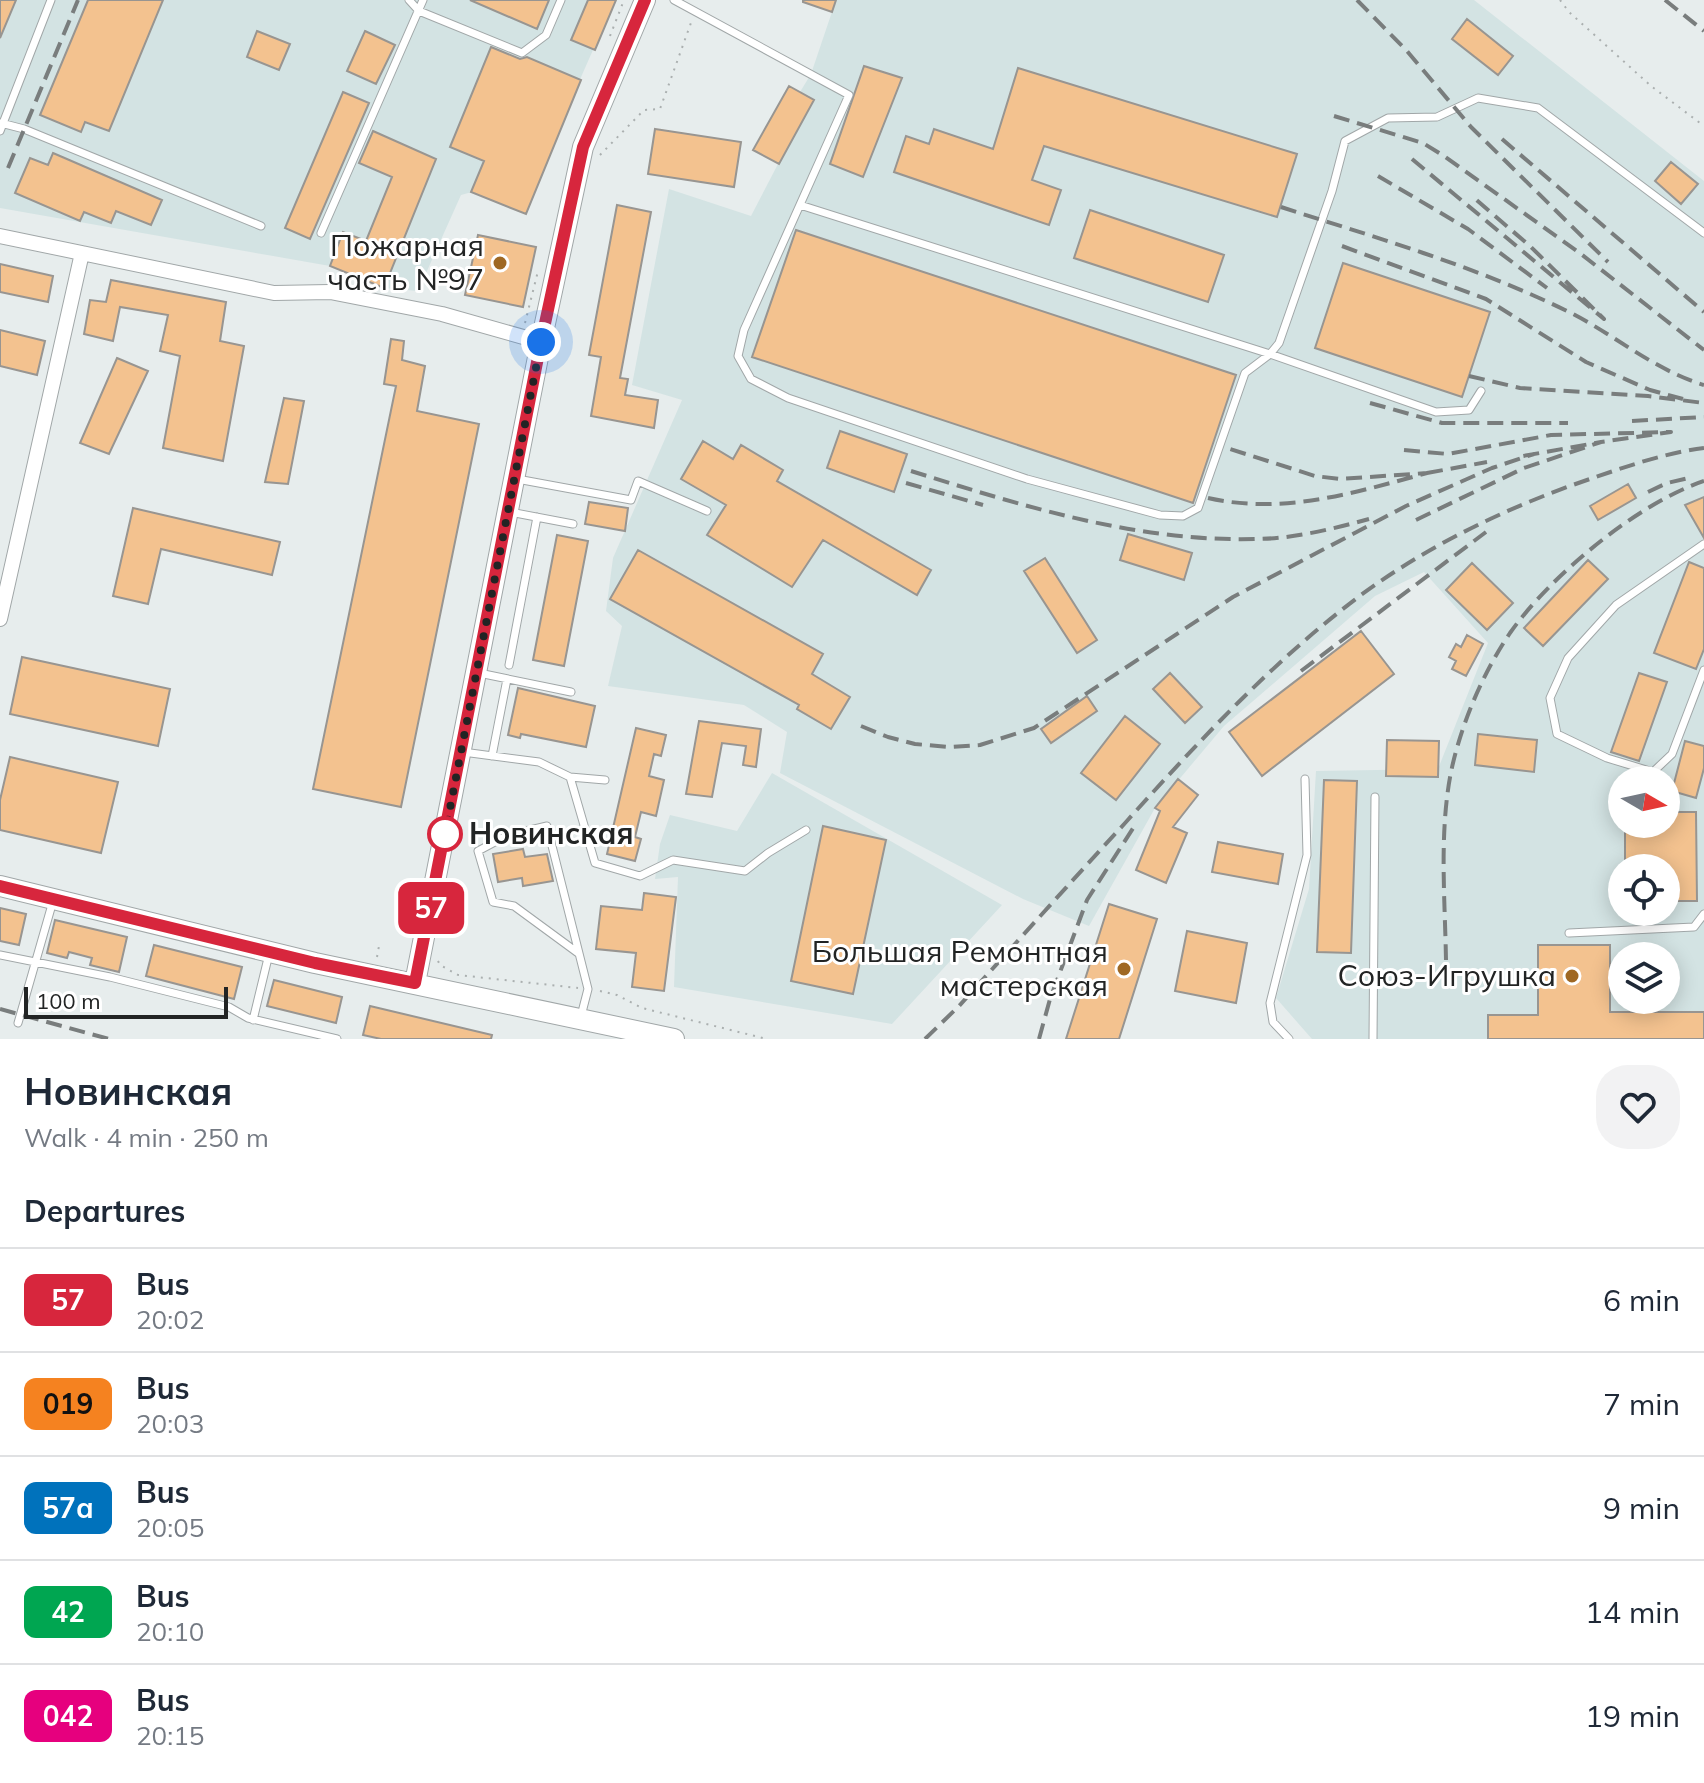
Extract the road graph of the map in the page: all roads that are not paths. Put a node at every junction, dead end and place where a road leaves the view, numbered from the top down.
1 (51, 0) edge
2 (409, 0) edge
3 (423, 0) edge
4 (561, 0) edge
5 (645, 0) edge
6 (674, 0) edge
7 (419, 11) junction
8 (1, 127) edge
9 (800, 205) junction
10 (261, 226) dead end
11 (321, 233) dead end
12 (1704, 233) edge
13 (0, 236) edge
14 (82, 253) junction
15 (541, 342) junction
16 (1270, 354) junction
17 (1481, 391) dead end
18 (514, 479) junction
19 (508, 511) junction
20 (707, 511) dead end
21 (537, 517) junction
22 (573, 524) dead end
23 (1704, 544) edge
24 (0, 619) edge
25 (509, 665) dead end
26 (1704, 670) edge
27 (477, 673) junction
28 (507, 679) junction
29 (571, 692) dead end
30 (461, 752) junction
31 (492, 756) junction
32 (570, 777) junction
33 (1305, 779) dead end
34 (605, 780) dead end
35 (1375, 797) dead end
36 (806, 830) dead end
37 (0, 886) edge
38 (53, 899) junction
39 (1704, 914) edge
40 (1569, 933) dead end
41 (270, 952) junction
42 (578, 953) junction
43 (0, 955) edge
44 (37, 963) junction
45 (415, 983) junction
46 (580, 1018) junction
47 (253, 1020) junction
48 (15, 1032) dead end
49 (337, 1039) edge
50 (674, 1039) edge
51 (1289, 1039) edge
52 (1373, 1039) edge

1 - 8 lane
2 - 7 lane
3 - 7 lane
4 - 7 lane
5 - 15 main road
6 - 9 lane
7 - 11 lane
8 - 10 lane
9 - 16 lane
9 - 16 lane
12 - 16 lane
13 - 14 street
14 - 15 street
14 - 24 street
15 - 18 main road
16 - 17 lane
18 - 19 main road
18 - 20 lane
19 - 21 lane
19 - 27 main road
21 - 22 lane
21 - 25 lane
23 - 26 lane
27 - 28 lane
27 - 30 main road
28 - 29 lane
28 - 31 lane
30 - 31 lane
30 - 45 main road
31 - 32 lane
32 - 34 lane
32 - 36 lane
33 - 51 lane
35 - 52 lane
37 - 38 main road
38 - 41 main road
38 - 44 lane
39 - 40 lane
41 - 45 main road
41 - 47 lane
42 - 42 lane
42 - 46 lane
43 - 44 lane
44 - 47 lane
44 - 48 lane
45 - 46 main road
46 - 50 main road
47 - 49 lane

